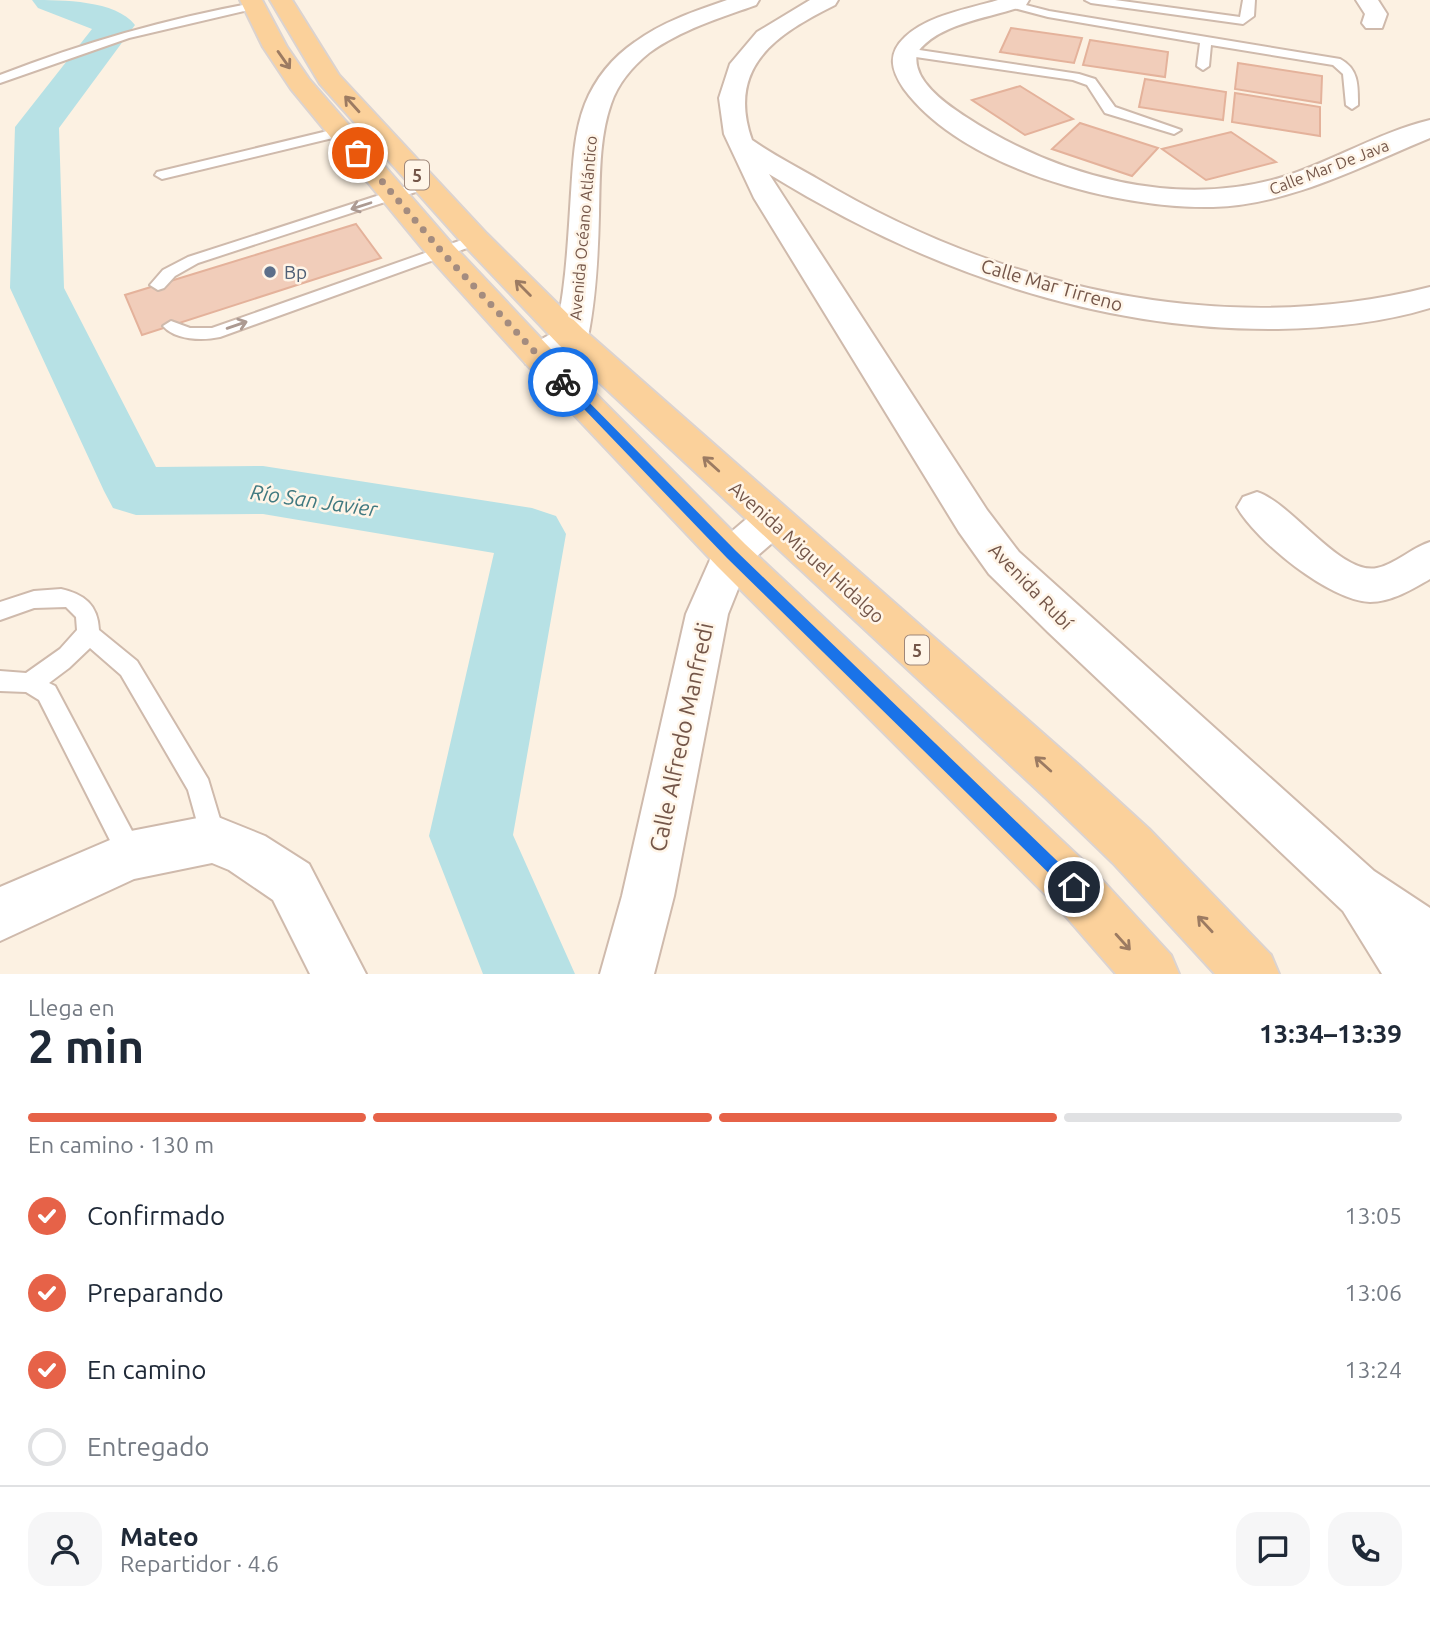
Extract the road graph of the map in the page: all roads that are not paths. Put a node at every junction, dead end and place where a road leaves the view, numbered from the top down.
1 (281, 0) edge
2 (748, 0) edge
3 (827, 0) edge
4 (1091, 0) edge
5 (1249, 0) edge
6 (1367, 0) edge
7 (1014, 2) edge
8 (252, 3) edge
9 (1374, 23) dead end
10 (1206, 41) junction
11 (906, 52) junction
12 (1203, 66) dead end
13 (0, 79) edge
14 (1352, 105) dead end
15 (1430, 128) edge
16 (1174, 130) dead end
17 (340, 132) junction
18 (741, 145) junction
19 (162, 175) dead end
20 (426, 184) junction
21 (393, 195) junction
22 (476, 240) junction
23 (442, 252) junction
24 (158, 285) dead end
25 (1430, 296) edge
26 (171, 326) dead end
27 (555, 347) junction
28 (1257, 507) dead end
29 (772, 520) junction
30 (732, 555) junction
31 (1430, 558) edge
32 (0, 611) edge
33 (88, 634) junction
34 (0, 681) edge
35 (29, 683) junction
36 (213, 839) junction
37 (131, 855) junction
38 (1356, 889) junction
39 (0, 915) edge
40 (1430, 940) edge
41 (339, 974) edge
42 (627, 974) edge
43 (1152, 974) edge
44 (1252, 974) edge
45 (1413, 974) edge

20 -> 1 main road, 5
2 - 27 street, Avenida Océano Atlántico
3 - 18 street, Avenida Rubí
4 - 5 lane
6 - 9 street
7 - 10 lane
7 - 11 street
8 - 13 lane
8 -> 17 main road, 5
10 - 12 lane
10 - 14 lane
11 - 15 street, Calle Mar De Java
11 - 16 lane
17 - 19 lane
17 - 21 main road, 5
18 - 25 street, Calle Mar Tirreno
18 - 38 street, Avenida Rubí
20 - 21 lane
20 - 22 main road, 5
21 - 23 main road, 5
21 -> 24 lane
22 - 23 lane
27 -> 22 main road, 5
26 -> 23 lane
23 - 27 main road, 5
29 -> 27 main road, Avenida Miguel Hidalgo / 5
27 - 30 main road, 5
28 - 31 street
29 - 30 street, Calle Alfredo Manfredi
44 -> 29 main road, Avenida Miguel Hidalgo / 5
30 - 42 street, Calle Alfredo Manfredi
30 -> 43 main road, 5
32 - 33 lane
33 - 35 lane
33 - 36 lane
34 - 35 lane
35 - 37 lane
36 - 37 street
36 - 41 street
37 - 39 street
38 - 40 street, Avenida Rubí
38 - 45 street, Avenida Rubí

